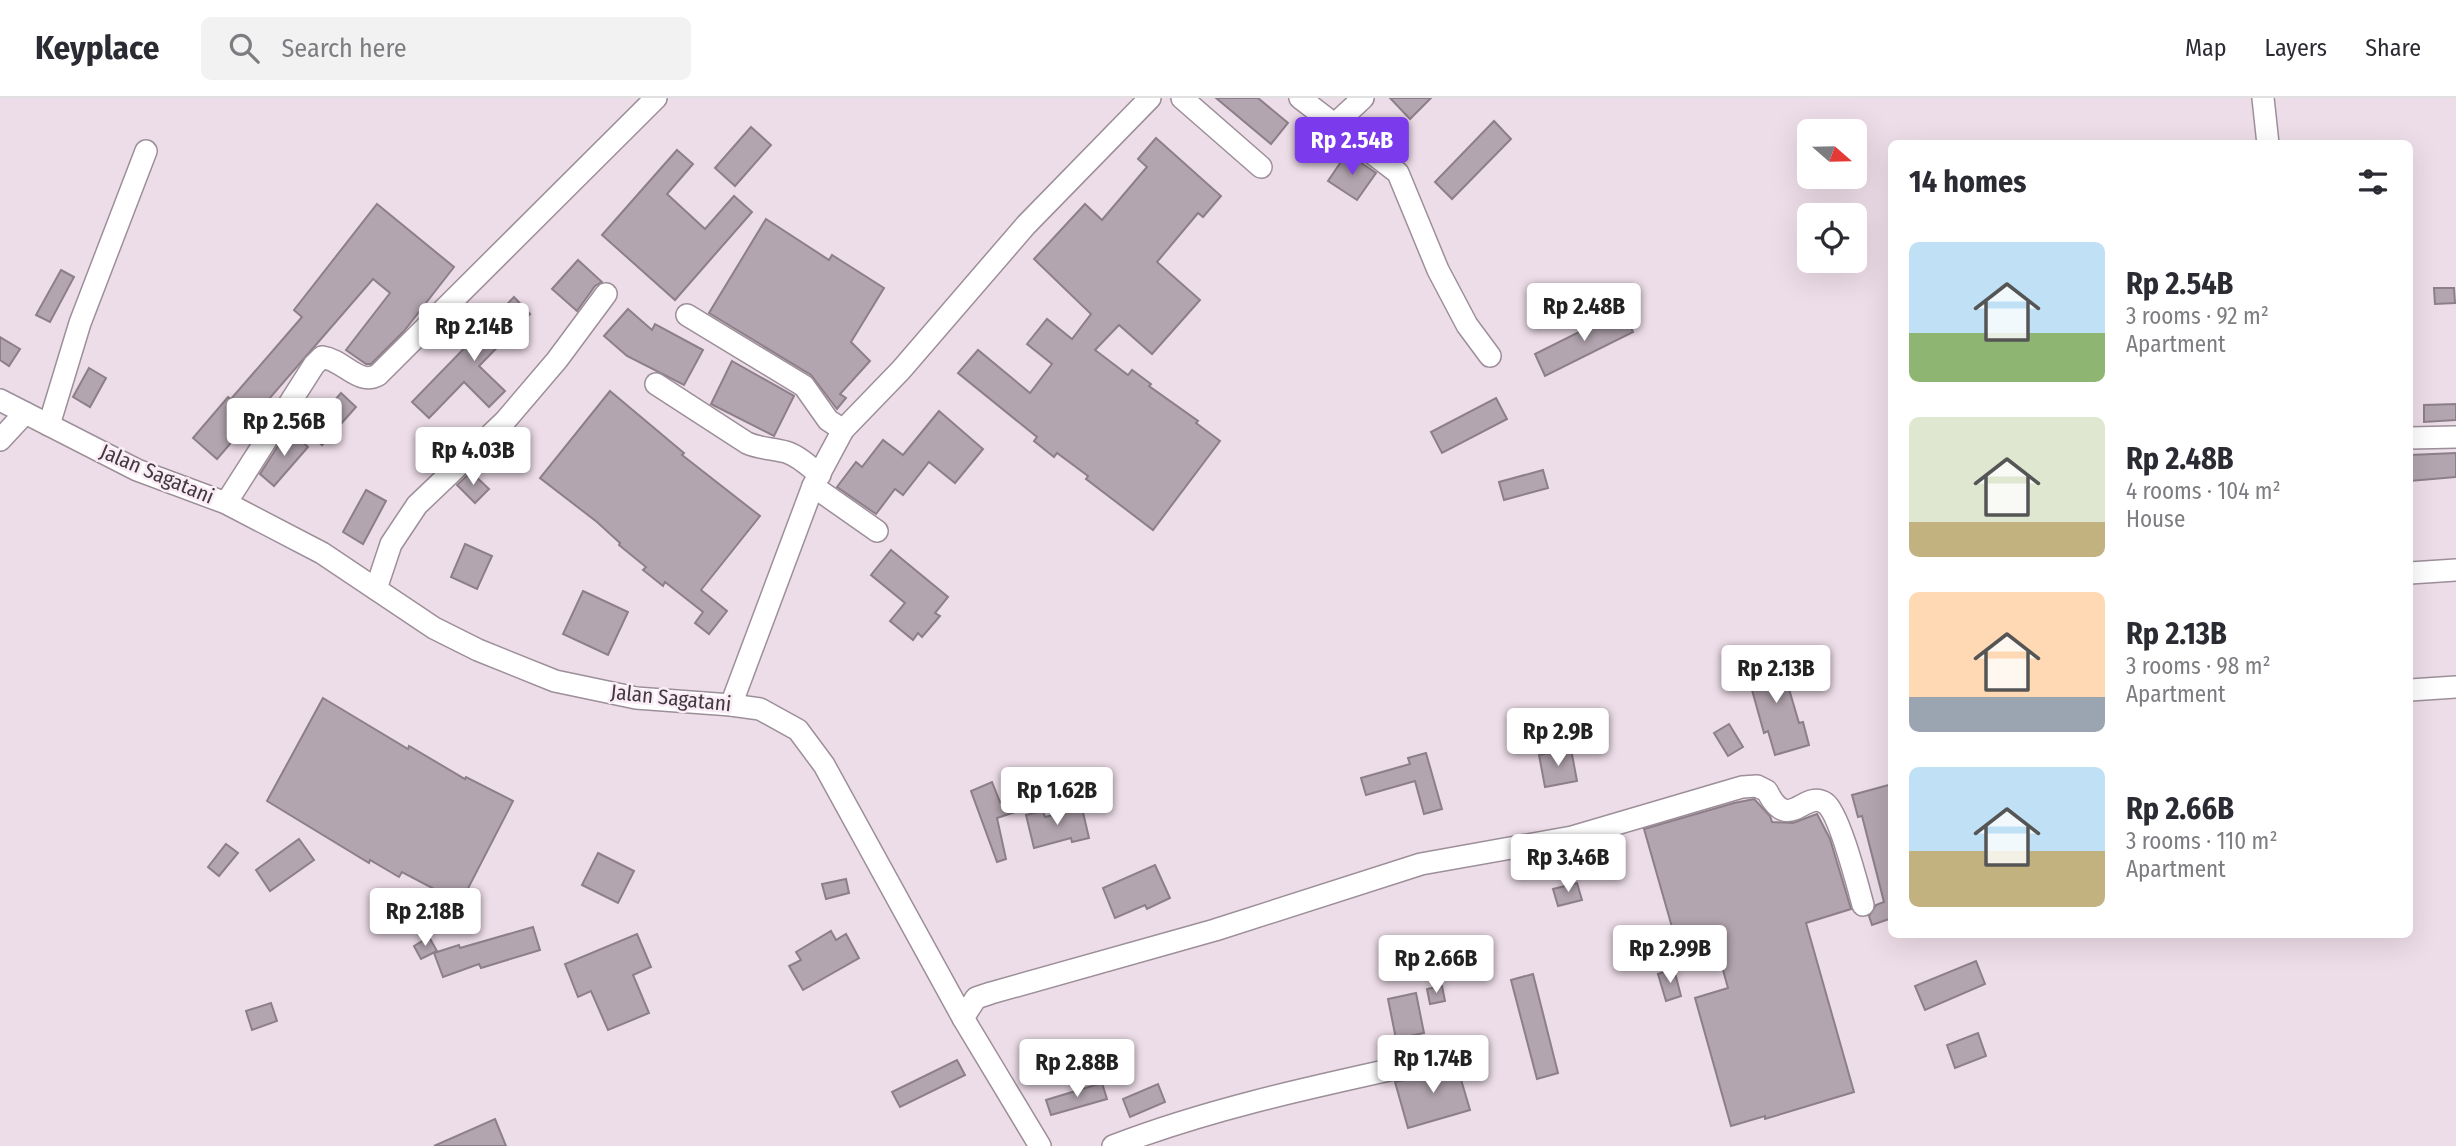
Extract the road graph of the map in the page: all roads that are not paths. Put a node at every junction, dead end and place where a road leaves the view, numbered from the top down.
1 (656, 98) edge
2 (1150, 98) edge
3 (1182, 98) edge
4 (1300, 98) edge
5 (1363, 98) edge
6 (2263, 98) edge
7 (1334, 125) junction
8 (2268, 140) edge
9 (146, 151) dead end
10 (1261, 167) dead end
11 (606, 295) dead end
12 (687, 314) dead end
13 (1489, 356) dead end
14 (656, 384) dead end
15 (0, 400) edge
16 (25, 413) junction
17 (48, 425) junction
18 (844, 430) junction
19 (2456, 437) edge
20 (2413, 438) edge
21 (0, 440) edge
22 (816, 481) junction
23 (226, 503) junction
24 (877, 531) dead end
25 (2456, 570) edge
26 (2413, 573) edge
27 (376, 589) junction
28 (2456, 687) edge
29 (2413, 690) edge
30 (731, 705) junction
31 (1863, 905) dead end
32 (963, 1018) junction
33 (1412, 1065) dead end
34 (1040, 1146) edge
35 (1113, 1146) edge

1 - 23 street
2 - 18 street
3 - 10 street
4 - 7 street
5 - 7 street
6 - 8 street
7 - 13 street
9 - 17 street
11 - 27 street
12 - 18 street
14 - 22 street
15 - 16 street, Jalan Sagatani
16 - 17 street, Jalan Sagatani
16 - 21 street
17 - 23 street, Jalan Sagatani
18 - 22 street
19 - 20 street
22 - 24 street
22 - 30 street
23 - 27 street, Jalan Sagatani
25 - 26 street
27 - 30 street, Jalan Sagatani
28 - 29 street
30 - 32 street, Jalan Sagatani
31 - 32 street
32 - 34 street, Jalan Sagatani
33 - 35 street

